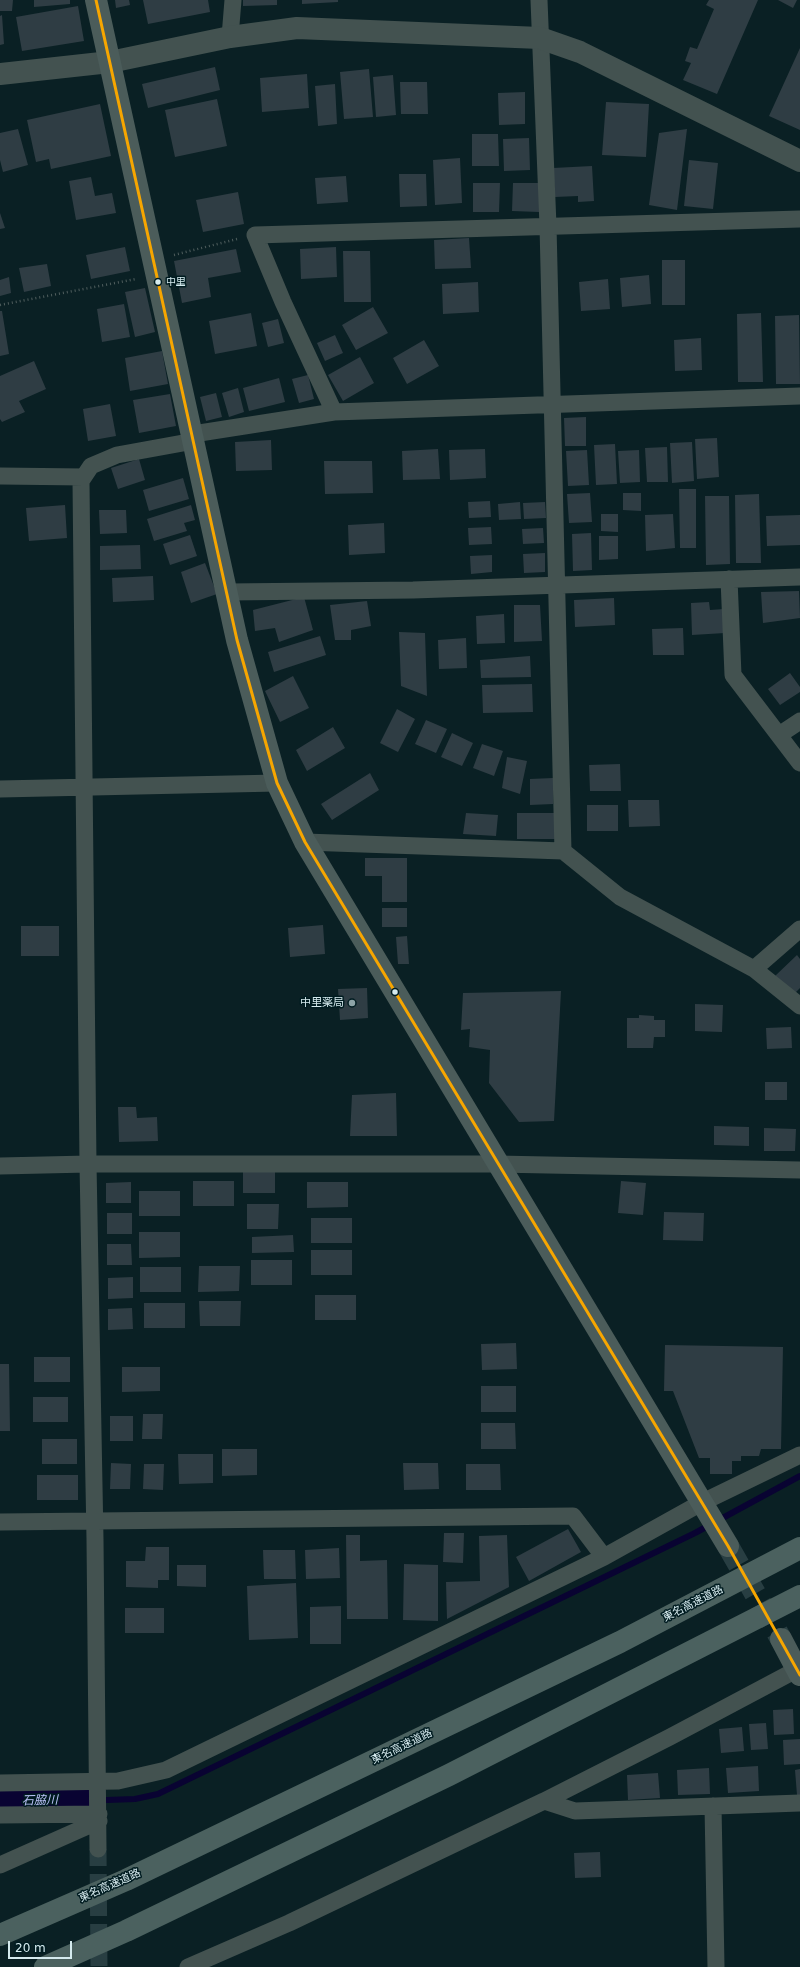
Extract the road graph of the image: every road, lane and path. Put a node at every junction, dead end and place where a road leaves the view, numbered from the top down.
1 (96, 0) edge
2 (234, 0) edge
3 (539, 0) edge
4 (230, 37) junction
5 (540, 38) junction
6 (110, 62) junction
7 (0, 74) edge
8 (800, 161) edge
9 (800, 219) edge
10 (548, 226) junction
11 (255, 235) junction
12 (156, 267) junction
13 (0, 305) edge
14 (800, 396) edge
15 (552, 404) junction
16 (334, 412) junction
17 (194, 438) junction
18 (0, 476) edge
19 (84, 477) junction
20 (800, 577) edge
21 (730, 579) junction
22 (557, 585) junction
23 (228, 592) junction
24 (800, 721) edge
25 (779, 735) junction
26 (800, 763) edge
27 (276, 783) junction
28 (84, 787) junction
29 (0, 789) edge
30 (305, 842) junction
31 (563, 852) junction
32 (800, 929) edge
33 (754, 969) junction
34 (800, 1006) edge
35 (88, 1164) junction
36 (497, 1164) junction
37 (0, 1166) edge
38 (800, 1170) edge
39 (800, 1455) edge
40 (701, 1503) junction
41 (95, 1520) junction
42 (0, 1522) edge
43 (728, 1546) tunnel mouth
44 (800, 1548) edge
45 (604, 1557) junction
46 (800, 1596) edge
47 (781, 1639) tunnel mouth
48 (799, 1671) edge
49 (98, 1782) junction
50 (0, 1783) edge
51 (544, 1801) junction
52 (800, 1803) edge
53 (714, 1806) junction
54 (0, 1815) edge
55 (98, 1818) junction
56 (98, 1849) tunnel mouth
57 (0, 1865) edge
58 (126, 1931) junction
59 (0, 1935) edge
60 (45, 1967) edge
61 (58, 1967) edge
62 (188, 1967) edge
63 (716, 1967) edge

1 - 6 main road
2 - 4 street
3 - 5 street
4 - 5 street
4 - 6 street
5 - 8 street
5 - 10 street
6 - 7 street
6 - 12 main road
9 - 10 street
10 - 11 street
10 - 15 street
11 - 12 path
11 - 16 street
12 - 13 path
12 - 17 main road
14 - 15 street
15 - 16 street
15 - 22 street
16 - 17 street
17 - 19 street
17 - 23 main road
18 - 19 street
19 - 28 street
20 - 21 street
21 - 22 street
21 - 25 street
22 - 23 street
22 - 31 street
23 - 27 main road
24 - 25 street
25 - 26 street
27 - 28 street
27 - 30 main road
28 - 29 street
28 - 35 street
30 - 31 street
30 - 36 main road
31 - 33 street
32 - 33 street
33 - 34 street
35 - 36 street
35 - 37 street
35 - 41 street
36 - 38 street
36 - 40 main road
39 - 40 street
40 - 43 main road
40 - 45 street
41 - 42 street
41 - 45 street
41 - 49 street
44 - 59 highway, 東名高速道路
45 - 49 street
46 - 58 highway
47 - 48 main road
48 - 51 street
49 - 50 street
49 - 55 street
51 - 53 street
51 - 62 street
52 - 53 street
53 - 63 street
54 - 55 street
55 - 56 street
55 - 57 street
58 - 60 highway
58 - 61 highway

